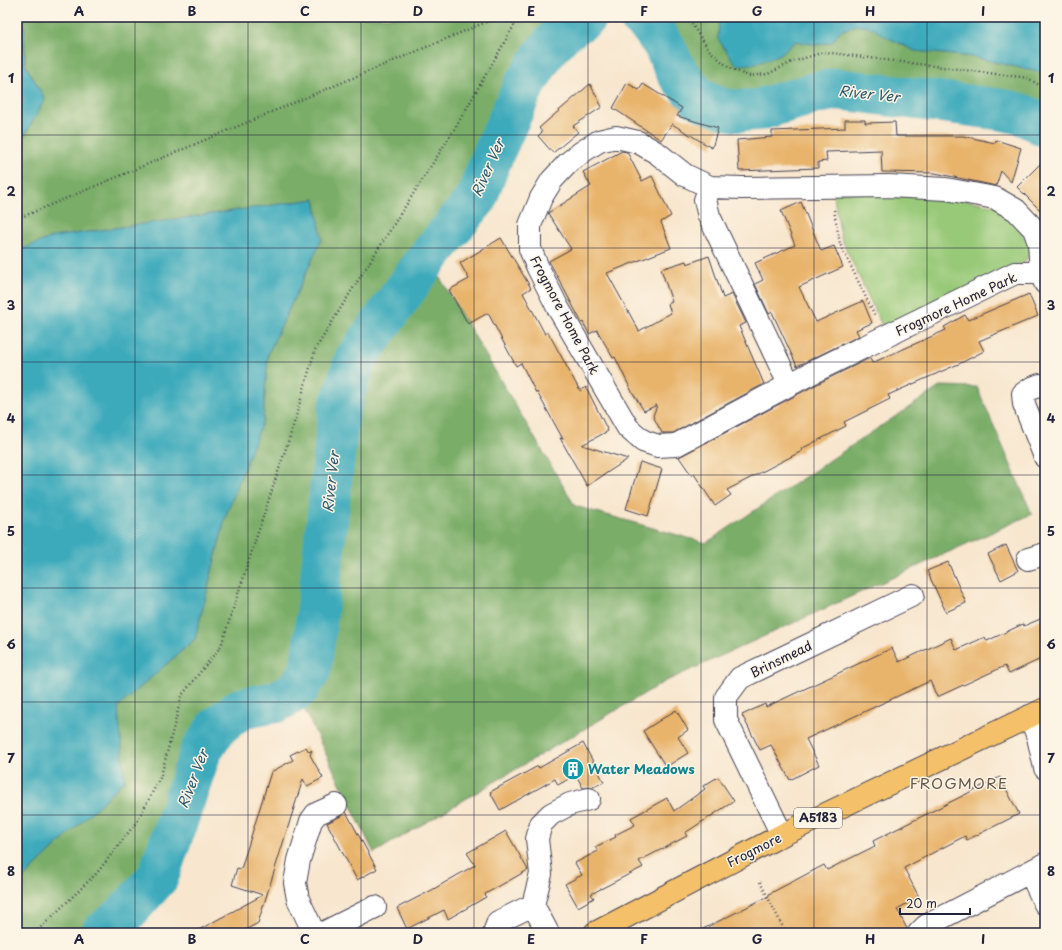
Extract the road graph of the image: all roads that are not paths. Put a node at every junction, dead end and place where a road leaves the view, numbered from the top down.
1 (710, 187) junction
2 (1043, 278) edge
3 (789, 384) junction
4 (1045, 388) edge
5 (1045, 457) edge
6 (914, 595) dead end
7 (1037, 713) edge
8 (1045, 768) edge
9 (589, 799) dead end
10 (336, 805) dead end
11 (782, 836) junction
12 (1037, 868) edge
13 (1045, 904) edge
14 (534, 905) junction
15 (375, 907) dead end
16 (314, 933) edge
17 (323, 933) edge
18 (496, 933) edge
19 (548, 933) edge
20 (595, 933) edge
21 (919, 933) edge

1 - 2 street, Frogmore Home Park
1 - 3 street
1 - 3 street, Frogmore Home Park
2 - 3 street, Frogmore Home Park
4 - 5 street
6 - 11 street, Brinsmead
7 - 8 street
7 - 11 main road, Frogmore / A5183
9 - 14 street
10 - 16 street
11 - 20 main road, Frogmore / A5183
12 - 13 street
12 - 21 street
14 - 18 street
14 - 19 street
15 - 17 street

